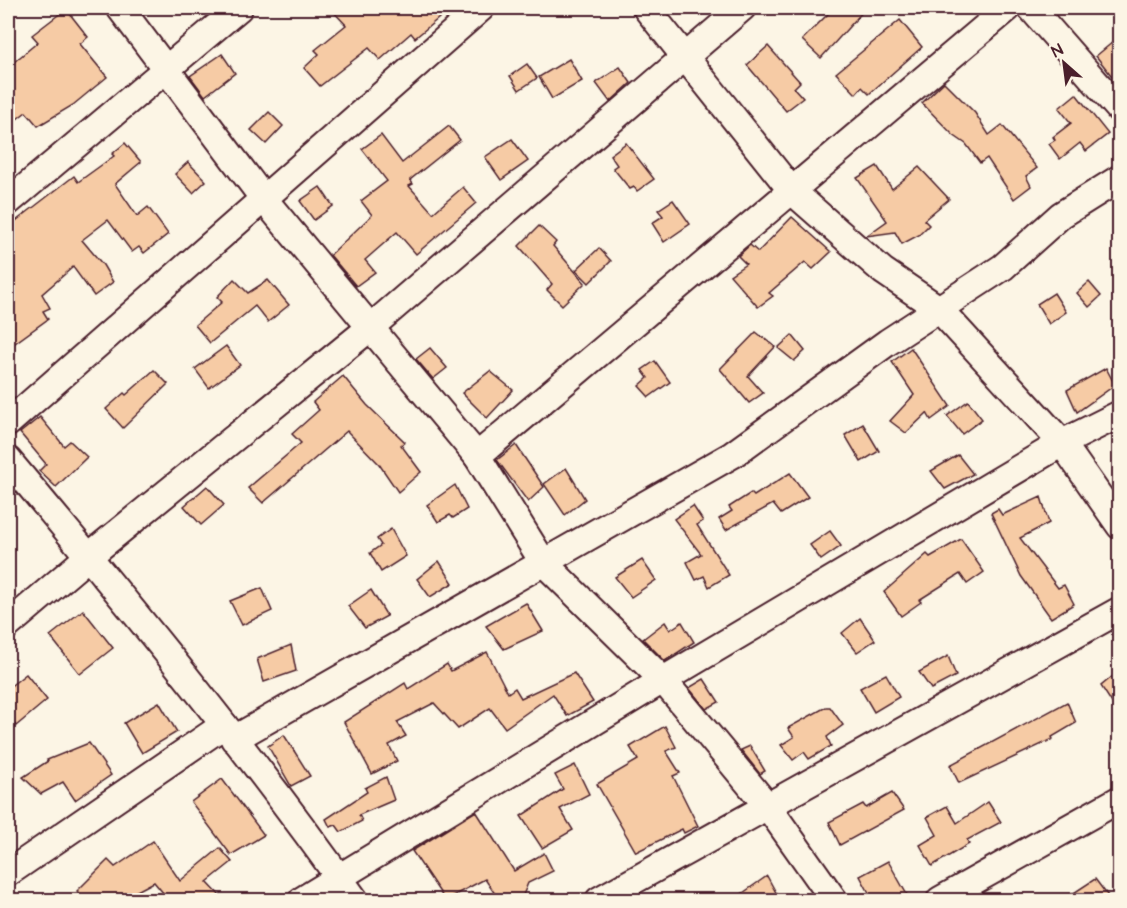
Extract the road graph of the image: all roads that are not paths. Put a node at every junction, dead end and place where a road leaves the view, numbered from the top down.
1 (120, 8) edge
2 (238, 8) edge
3 (481, 8) edge
4 (646, 8) edge
5 (742, 8) edge
6 (1008, 8) edge
7 (1031, 8) edge
8 (684, 55) junction
9 (167, 67) junction
10 (1119, 110) edge
11 (1119, 178) edge
12 (792, 191) junction
13 (263, 198) junction
14 (8, 201) edge
15 (939, 309) junction
16 (371, 327) junction
17 (1119, 414) edge
18 (8, 423) edge
19 (1062, 443) junction
20 (477, 456) junction
21 (8, 460) edge
22 (1119, 526) edge
23 (89, 556) junction
24 (543, 562) junction
25 (1119, 610) edge
26 (8, 625) edge
27 (663, 680) junction
28 (229, 732) junction
29 (1119, 799) edge
30 (769, 808) junction
31 (8, 873) edge
32 (339, 878) junction
33 (302, 900) edge
34 (355, 900) edge
35 (599, 900) edge
36 (834, 900) edge
37 (939, 900) edge

1 - 9 street
2 - 9 street
3 - 13 street
4 - 8 street
5 - 8 street
6 - 12 street
7 - 10 street
8 - 12 street
8 - 16 street
9 - 13 street
9 - 14 street
11 - 15 street
12 - 15 street
12 - 20 street
13 - 16 street
13 - 18 street
15 - 19 street
15 - 24 street
16 - 20 street
16 - 23 street
17 - 19 street
19 - 22 street
19 - 27 street
20 - 24 street
21 - 23 street
23 - 26 street
23 - 28 street
24 - 27 street
24 - 28 street
25 - 30 street
27 - 30 street
27 - 32 street
28 - 31 street
28 - 32 street
29 - 37 street
30 - 35 street
30 - 36 street
32 - 33 street
32 - 34 street

